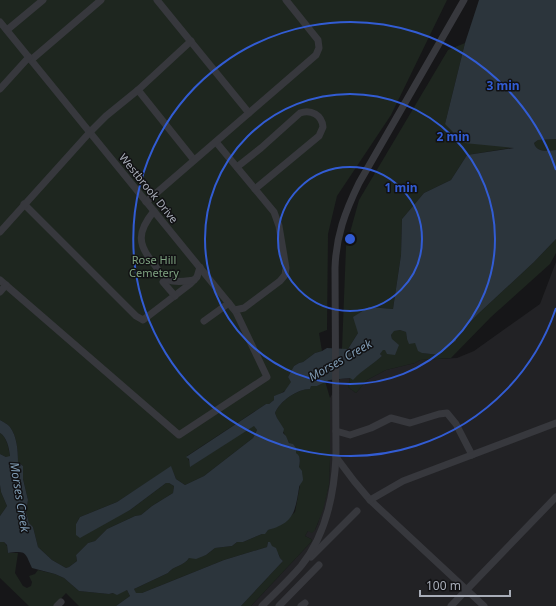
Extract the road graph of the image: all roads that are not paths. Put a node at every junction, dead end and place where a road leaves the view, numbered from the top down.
1 (43, 0) edge
2 (101, 0) edge
3 (157, 0) edge
4 (286, 0) edge
5 (464, 0) edge
6 (0, 22) edge
7 (7, 30) junction
8 (191, 41) junction
9 (30, 59) junction
10 (0, 89) edge
11 (138, 90) junction
12 (249, 113) junction
13 (90, 132) junction
14 (216, 142) junction
15 (194, 160) junction
16 (237, 167) junction
17 (255, 189) junction
18 (146, 202) junction
19 (24, 204) junction
20 (154, 211) junction
21 (0, 232) edge
22 (200, 268) junction
23 (166, 278) junction
24 (194, 280) junction
25 (3, 283) edge
26 (0, 292) edge
27 (175, 296) junction
28 (229, 303) junction
29 (235, 310) junction
30 (204, 320) dead end
31 (556, 423) edge
32 (336, 431) junction
33 (472, 455) junction
34 (336, 457) junction
35 (556, 497) edge
36 (370, 500) junction
37 (357, 511) dead end
38 (319, 565) dead end
39 (290, 578) junction
40 (467, 590) junction
41 (262, 606) edge
42 (279, 606) edge
43 (451, 606) edge
44 (484, 606) edge

1 - 7 lane
2 - 9 lane
3 - 8 lane
4 - 12 lane
5 - 32 lane
6 - 7 lane, Westbrook Drive
7 - 9 lane, Westbrook Drive
8 - 11 lane
8 - 12 lane
9 - 10 lane
9 - 13 lane, Westbrook Drive
11 - 13 lane
11 - 15 lane
12 - 14 lane
13 - 18 lane, Westbrook Drive
13 - 19 lane
14 - 15 lane
14 - 16 lane
15 - 18 lane
16 - 17 lane
16 - 17 lane
17 - 29 lane
18 - 20 lane, Westbrook Drive
19 - 21 lane
19 - 27 lane
20 - 22 lane, Westbrook Drive
20 - 23 lane
22 - 24 lane
22 - 28 lane, Westbrook Drive
23 - 24 lane
23 - 27 lane
24 - 27 lane
25 - 26 lane
25 - 29 lane, Westbrook Drive
28 - 29 lane, Westbrook Drive
28 - 30 lane
31 - 33 lane
32 - 33 lane
32 - 34 lane
33 - 36 lane
34 - 36 lane
34 - 39 lane
35 - 40 lane
36 - 40 lane
37 - 39 lane
38 - 42 lane
39 - 41 lane
40 - 43 lane
40 - 44 lane

